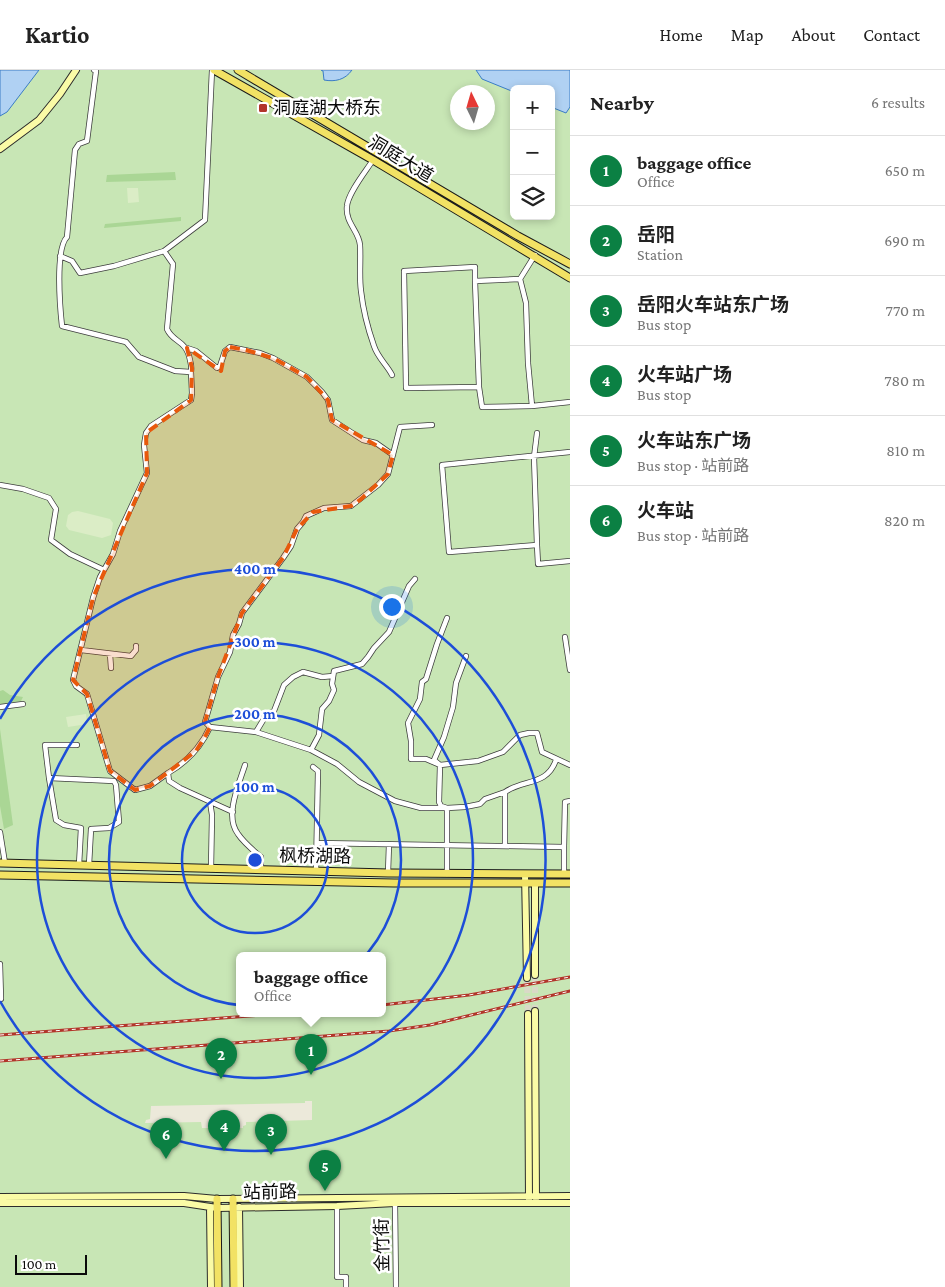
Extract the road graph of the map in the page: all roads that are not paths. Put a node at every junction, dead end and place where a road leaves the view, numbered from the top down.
1 (76, 70) edge
2 (94, 70) edge
3 (213, 70) edge
4 (238, 70) edge
5 (0, 149) edge
6 (374, 160) junction
7 (164, 251) junction
8 (535, 255) junction
9 (60, 256) junction
10 (570, 264) edge
11 (570, 278) edge
12 (520, 279) junction
13 (475, 281) junction
14 (187, 348) junction
15 (190, 372) junction
16 (392, 375) dead end
17 (479, 387) junction
18 (570, 402) edge
19 (532, 406) junction
20 (432, 424) dead end
21 (537, 433) dead end
22 (570, 452) edge
23 (393, 454) junction
24 (534, 456) junction
25 (0, 485) edge
26 (537, 545) junction
27 (570, 562) edge
28 (104, 570) junction
29 (415, 579) dead end
30 (448, 618) dead end
31 (565, 637) dead end
32 (136, 646) dead end
33 (81, 650) junction
34 (110, 654) junction
35 (466, 656) dead end
36 (111, 668) dead end
37 (570, 670) edge
38 (333, 676) junction
39 (23, 704) dead end
40 (0, 707) edge
41 (210, 727) junction
42 (256, 732) junction
43 (77, 745) dead end
44 (311, 750) junction
45 (556, 760) junction
46 (244, 765) dead end
47 (440, 765) junction
48 (570, 765) edge
49 (313, 767) dead end
50 (168, 773) junction
51 (49, 778) junction
52 (505, 792) junction
53 (570, 801) edge
54 (210, 802) junction
55 (447, 808) junction
56 (232, 812) junction
57 (80, 828) junction
58 (91, 829) junction
59 (0, 832) edge
60 (316, 843) junction
61 (389, 844) junction
62 (447, 844) junction
63 (505, 846) junction
64 (564, 846) junction
65 (2, 863) edge
66 (79, 865) junction
67 (89, 865) junction
68 (211, 868) junction
69 (261, 870) junction
70 (316, 871) junction
71 (388, 873) junction
72 (0, 874) edge
73 (446, 874) junction
74 (526, 874) junction
75 (567, 874) edge
76 (570, 883) edge
77 (526, 884) junction
78 (534, 884) junction
79 (0, 964) edge
80 (535, 975) tunnel mouth
81 (527, 978) tunnel mouth
82 (0, 999) edge
83 (531, 1013) tunnel mouth
84 (570, 1196) edge
85 (0, 1197) edge
86 (217, 1199) junction
87 (233, 1199) junction
88 (532, 1200) junction
89 (395, 1202) junction
90 (0, 1203) edge
91 (570, 1203) edge
92 (337, 1206) junction
93 (214, 1207) junction
94 (236, 1207) junction
95 (211, 1287) edge
96 (218, 1287) edge
97 (234, 1287) edge
98 (240, 1287) edge
99 (346, 1287) edge
100 (396, 1287) edge

1 - 5 main road
2 - 9 street
3 - 6 main road, 洞庭大道
3 - 7 street
4 - 10 main road, 洞庭大道
6 - 8 main road, 洞庭大道
6 - 16 street
7 - 9 street
7 - 14 street
8 - 11 main road, 洞庭大道
8 - 12 street
9 - 15 street
12 - 13 street
12 - 19 street
13 - 17 street
13 - 17 street
14 - 15 street
14 - 23 street
15 - 28 street
17 - 19 street
18 - 19 street
20 - 23 street
21 - 24 street
22 - 24 street
23 - 41 street
24 - 26 street
24 - 26 street
25 - 28 street
26 - 27 street
28 - 33 street
29 - 38 street
30 - 47 street
31 - 37 street
32 - 34 street
33 - 34 street
33 - 50 street
34 - 36 street
35 - 47 street
38 - 42 street
38 - 44 street
39 - 40 street
41 - 42 street
41 - 50 street
42 - 44 street
43 - 51 street
44 - 55 street
45 - 47 street
45 - 48 street
45 - 52 street
46 - 56 street
47 - 55 street
49 - 60 street
50 - 54 street
51 - 57 street
51 - 58 street
52 - 55 street
52 - 63 street
53 - 64 street
54 - 56 street
54 - 68 street
55 - 62 street
56 - 69 street
57 - 58 street
57 - 66 street
58 - 67 street
59 - 65 street
60 - 61 street
60 - 70 street
61 - 62 street
61 - 71 street
62 - 63 street
62 - 73 street
63 - 64 street
64 - 75 street
65 - 66 main road, 枫桥湖路
66 - 67 main road, 枫桥湖路
67 - 68 main road, 枫桥湖路
68 - 69 main road, 枫桥湖路
69 - 70 main road, 枫桥湖路
70 - 71 main road, 枫桥湖路
71 - 73 main road, 枫桥湖路
72 - 77 main road, 枫桥湖路
73 - 74 main road, 枫桥湖路
74 - 75 main road, 枫桥湖路
74 - 77 main road
76 - 78 main road, 枫桥湖路
77 - 78 main road, 枫桥湖路
77 - 81 main road
78 - 80 main road
79 - 82 street
83 - 88 main road
84 - 88 main road, 站前路
85 - 86 main road, 站前路
86 - 87 main road, 站前路
86 - 93 main road
87 - 88 main road, 站前路
87 - 94 main road
88 - 89 main road, 站前路
88 - 91 main road, 站前路
89 - 92 main road, 站前路
89 - 100 street, 金竹街
90 - 93 main road, 站前路
92 - 94 main road, 站前路
92 - 99 street
93 - 94 main road, 站前路
93 - 95 main road
93 - 96 main road
94 - 97 main road
94 - 98 main road

